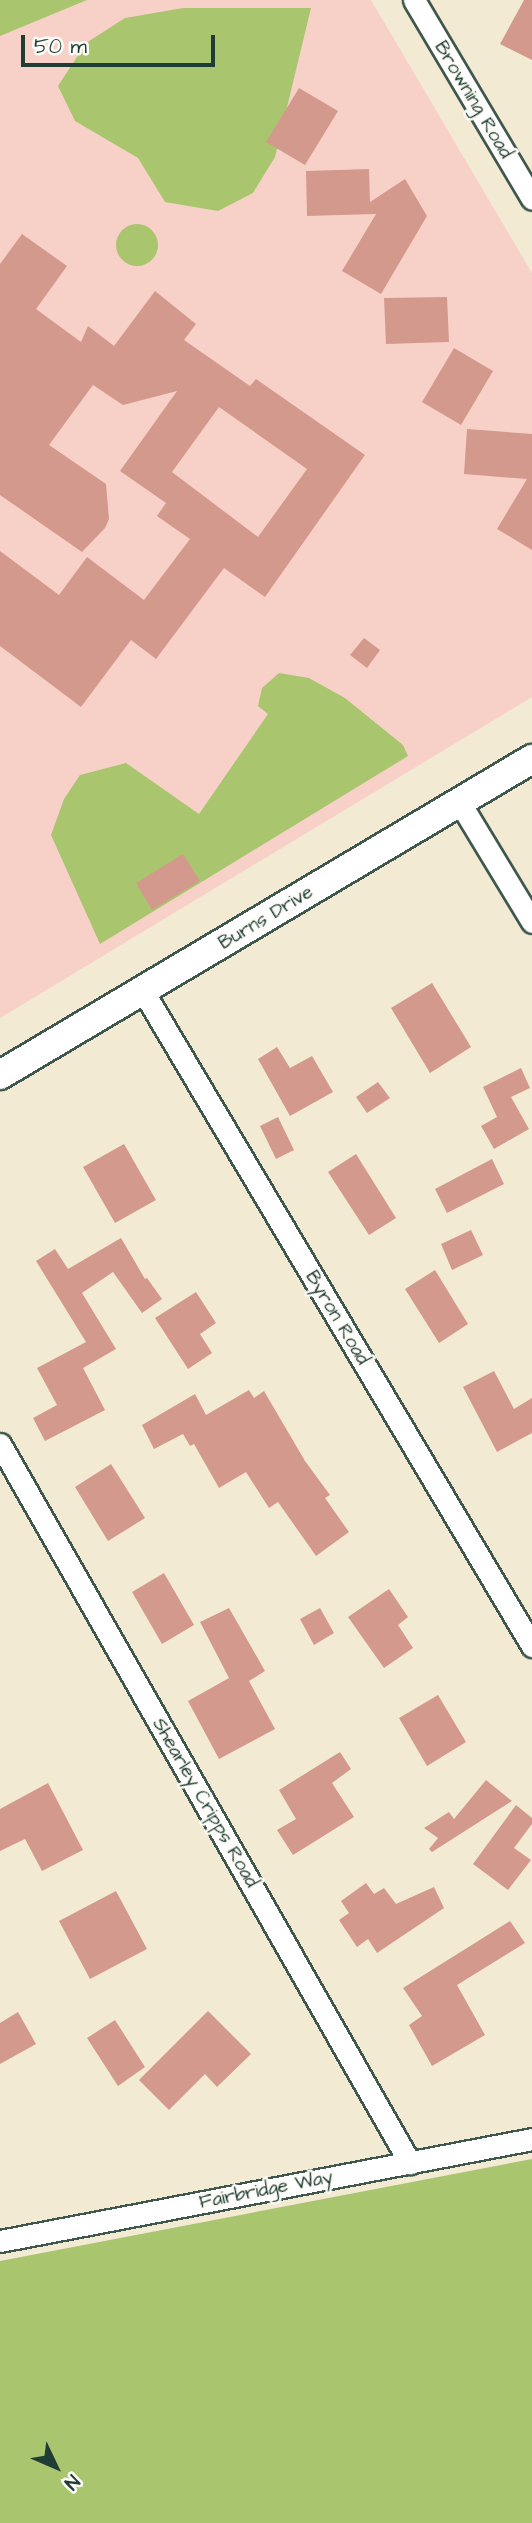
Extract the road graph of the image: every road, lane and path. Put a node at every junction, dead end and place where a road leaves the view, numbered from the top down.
1 (414, 0) edge
2 (532, 200) edge
3 (532, 759) edge
4 (460, 803) junction
5 (532, 922) edge
6 (143, 991) junction
7 (0, 1075) edge
8 (0, 1444) edge
9 (532, 1646) edge
10 (532, 2139) edge
11 (410, 2162) junction
12 (0, 2241) edge

1 - 2 street, Browning Road
3 - 4 main road, Burns Drive
4 - 5 street
4 - 6 main road, Burns Drive
6 - 7 main road, Burns Drive
6 - 9 street, Byron Road
8 - 11 street, Shearley Cripps Road
10 - 11 street, Fairbridge Way
11 - 12 street, Fairbridge Way

